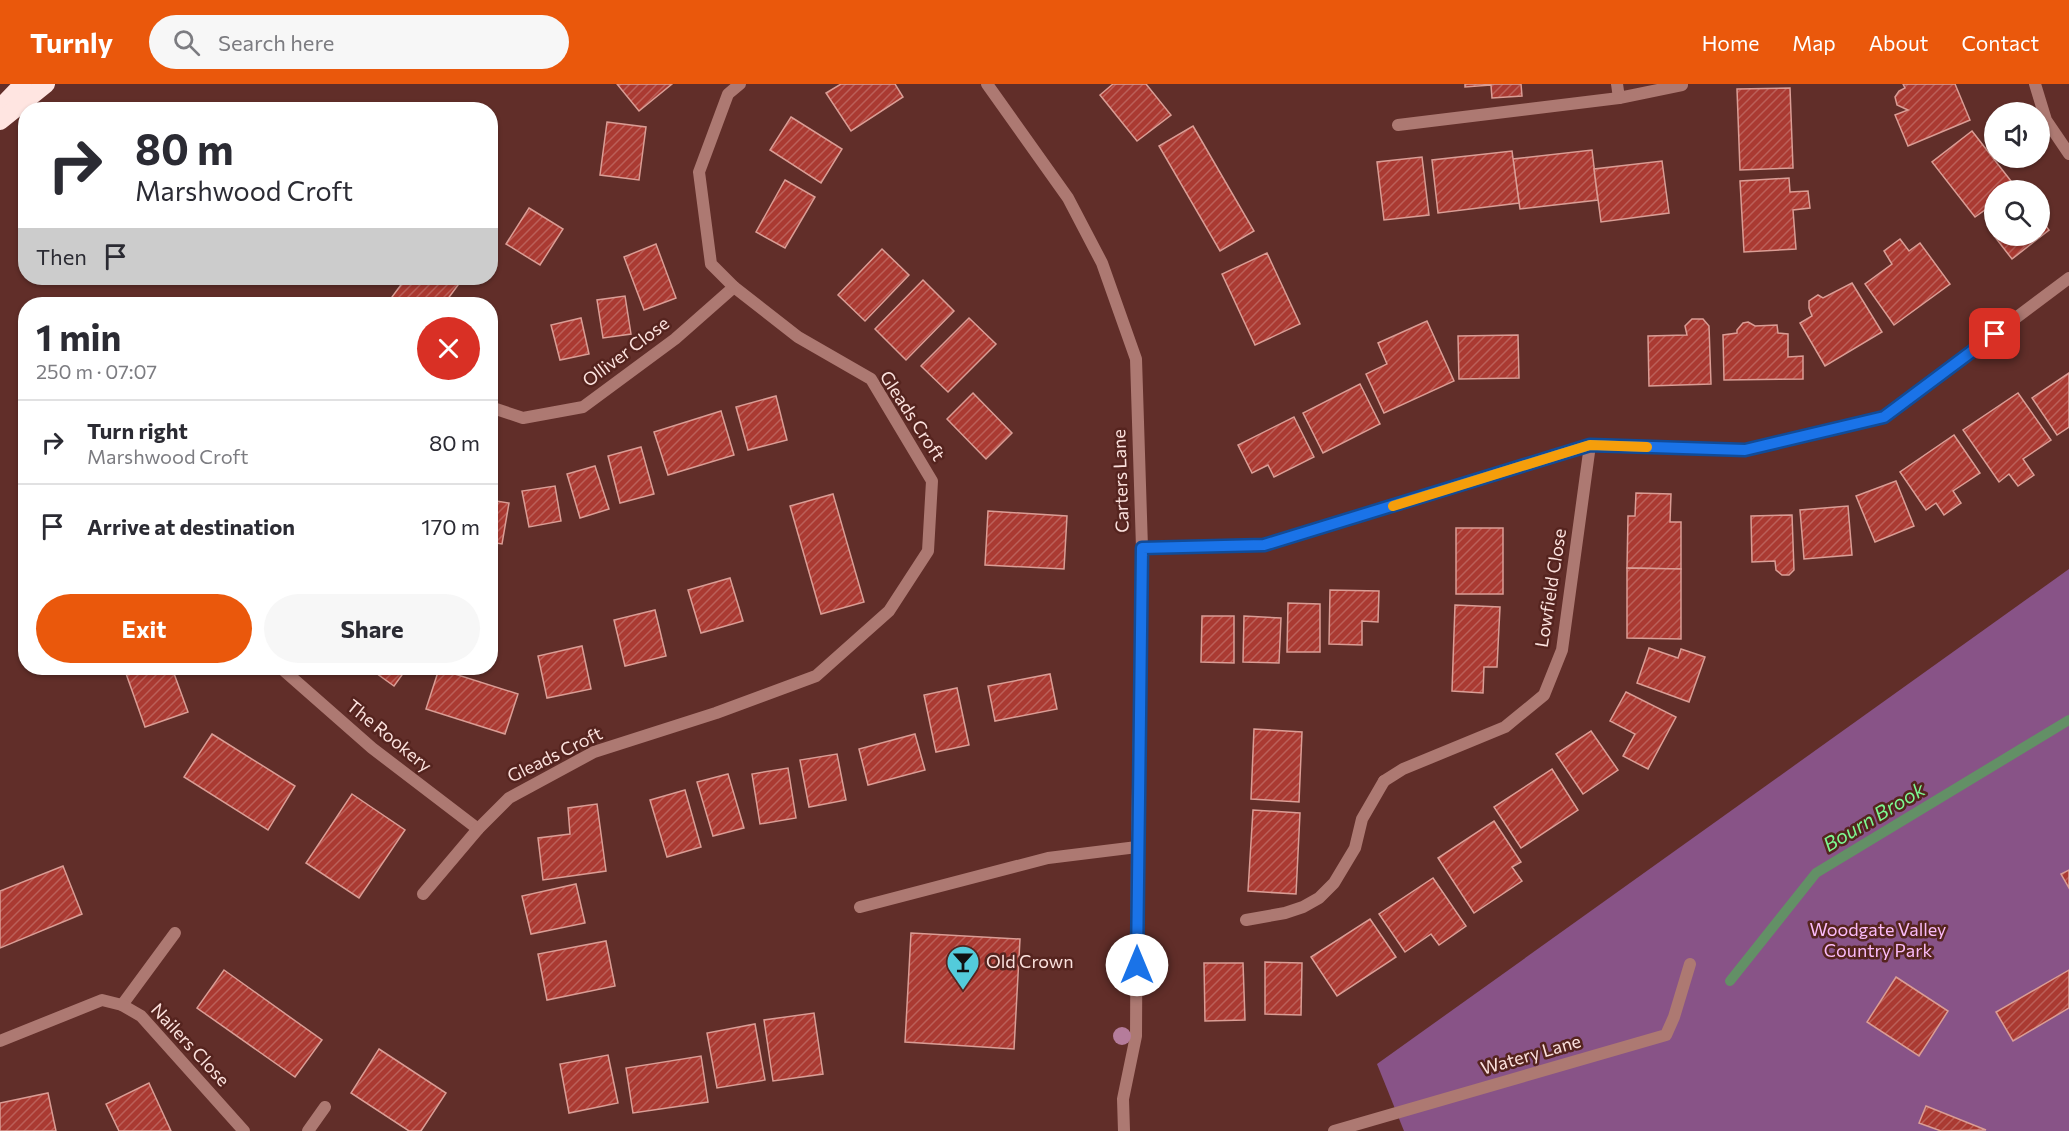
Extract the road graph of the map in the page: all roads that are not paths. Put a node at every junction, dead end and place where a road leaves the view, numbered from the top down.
1 (23, 84) edge
2 (46, 84) edge
3 (740, 84) edge
4 (987, 84) edge
5 (1617, 84) edge
6 (2035, 84) edge
7 (1682, 86) dead end
8 (1618, 98) junction
9 (24, 102) edge
10 (18, 107) edge
11 (0, 108) edge
12 (0, 121) edge
13 (1398, 125) dead end
14 (2069, 154) edge
15 (2069, 278) edge
16 (734, 287) junction
17 (498, 410) edge
18 (1590, 445) junction
19 (1142, 548) junction
20 (289, 675) edge
21 (478, 829) junction
22 (1137, 847) junction
23 (423, 894) dead end
24 (860, 906) dead end
25 (1246, 920) dead end
26 (175, 933) dead end
27 (1690, 964) dead end
28 (123, 1005) junction
29 (0, 1041) edge
30 (325, 1107) dead end
31 (244, 1131) edge
32 (308, 1131) edge
33 (1124, 1131) edge
34 (1334, 1131) edge

1 - 11 highway
2 - 9 highway
3 - 16 street, Gleads Croft
4 - 19 street, Carters Lane
5 - 8 street
6 - 14 street
7 - 8 street
8 - 13 street
10 - 12 highway
15 - 18 street
16 - 17 street, Olliver Close
16 - 21 street, Gleads Croft
18 - 19 street
18 - 25 street, Lowfield Close
19 - 22 street, Carters Lane
20 - 21 street, The Rookery
21 - 23 street, Gleads Croft
22 - 24 street
22 - 33 street, Carters Lane
26 - 28 street
27 - 34 street, Watery Lane
28 - 29 street, Nailers Close
28 - 31 street, Nailers Close
30 - 32 street

